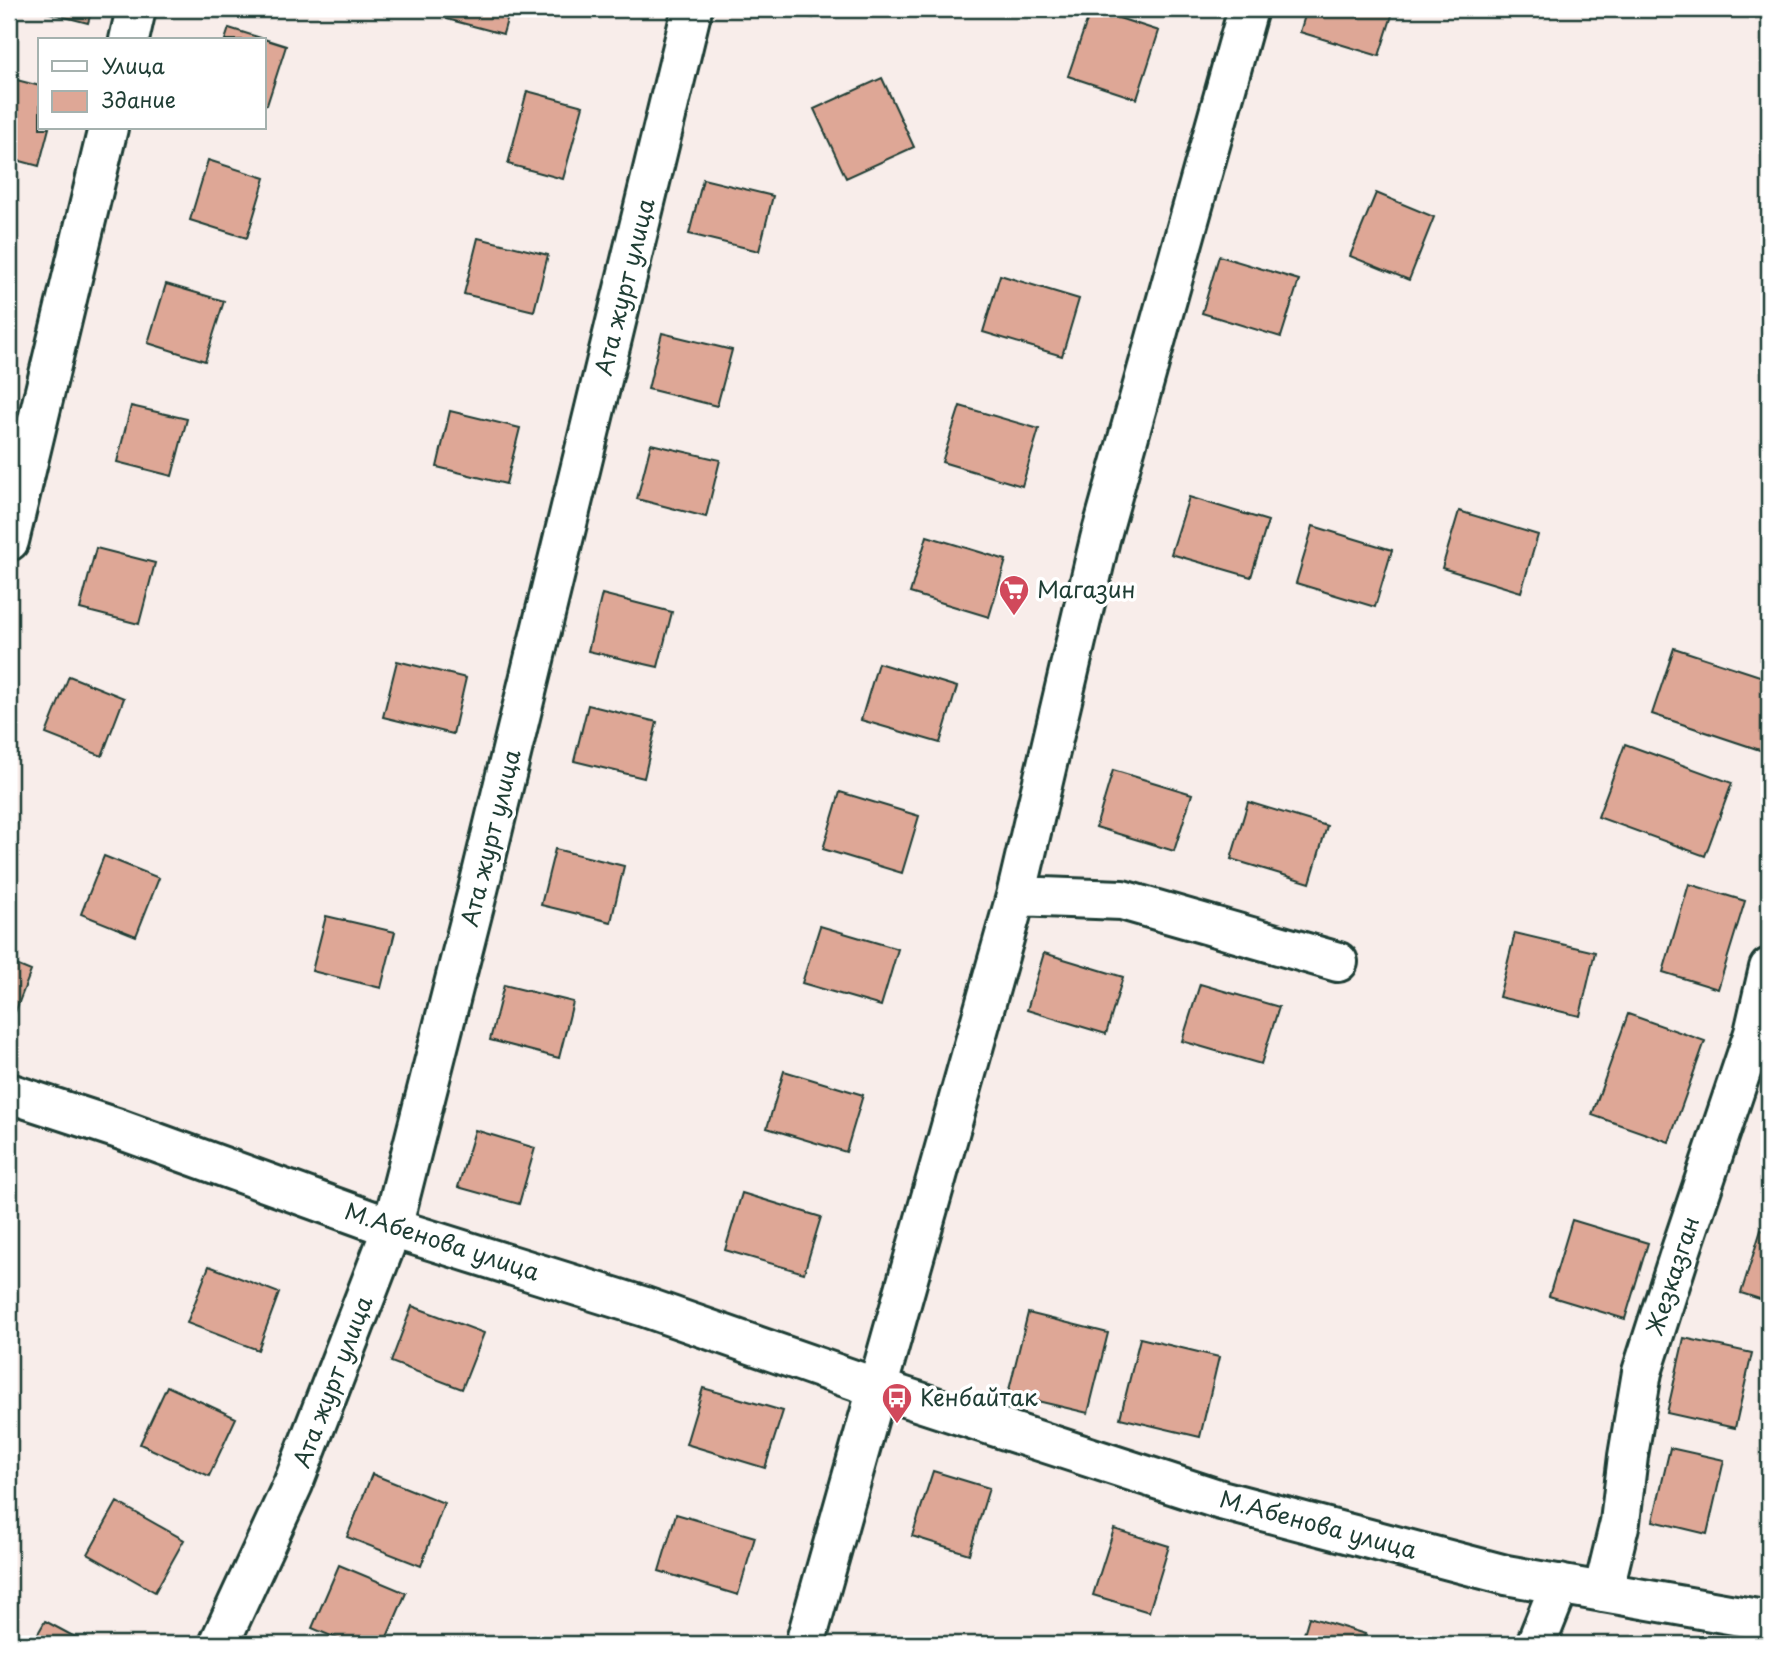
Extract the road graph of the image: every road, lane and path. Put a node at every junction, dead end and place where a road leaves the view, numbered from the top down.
1 (136, 9) edge
2 (692, 9) edge
3 (1248, 9) edge
4 (129, 38) edge
5 (108, 130) edge
6 (9, 541) edge
7 (1016, 896) junction
8 (1338, 962) dead end
9 (1769, 968) edge
10 (9, 1093) edge
11 (392, 1228) junction
12 (877, 1388) junction
13 (1560, 1584) junction
14 (1603, 1592) junction
15 (1769, 1621) edge
16 (219, 1644) edge
17 (805, 1644) edge
18 (1536, 1644) edge

1 - 4 street
2 - 11 street, Ата журт улица
3 - 7 street
5 - 6 street
7 - 8 street
7 - 12 street
9 - 14 street, Жезказган
10 - 11 street, М.Абенова улица
11 - 12 street, М.Абенова улица
11 - 16 street, Ата журт улица
12 - 13 street, М.Абенова улица
12 - 17 street
13 - 14 street, М.Абенова улица
13 - 18 street
14 - 15 street, М.Абенова улица

